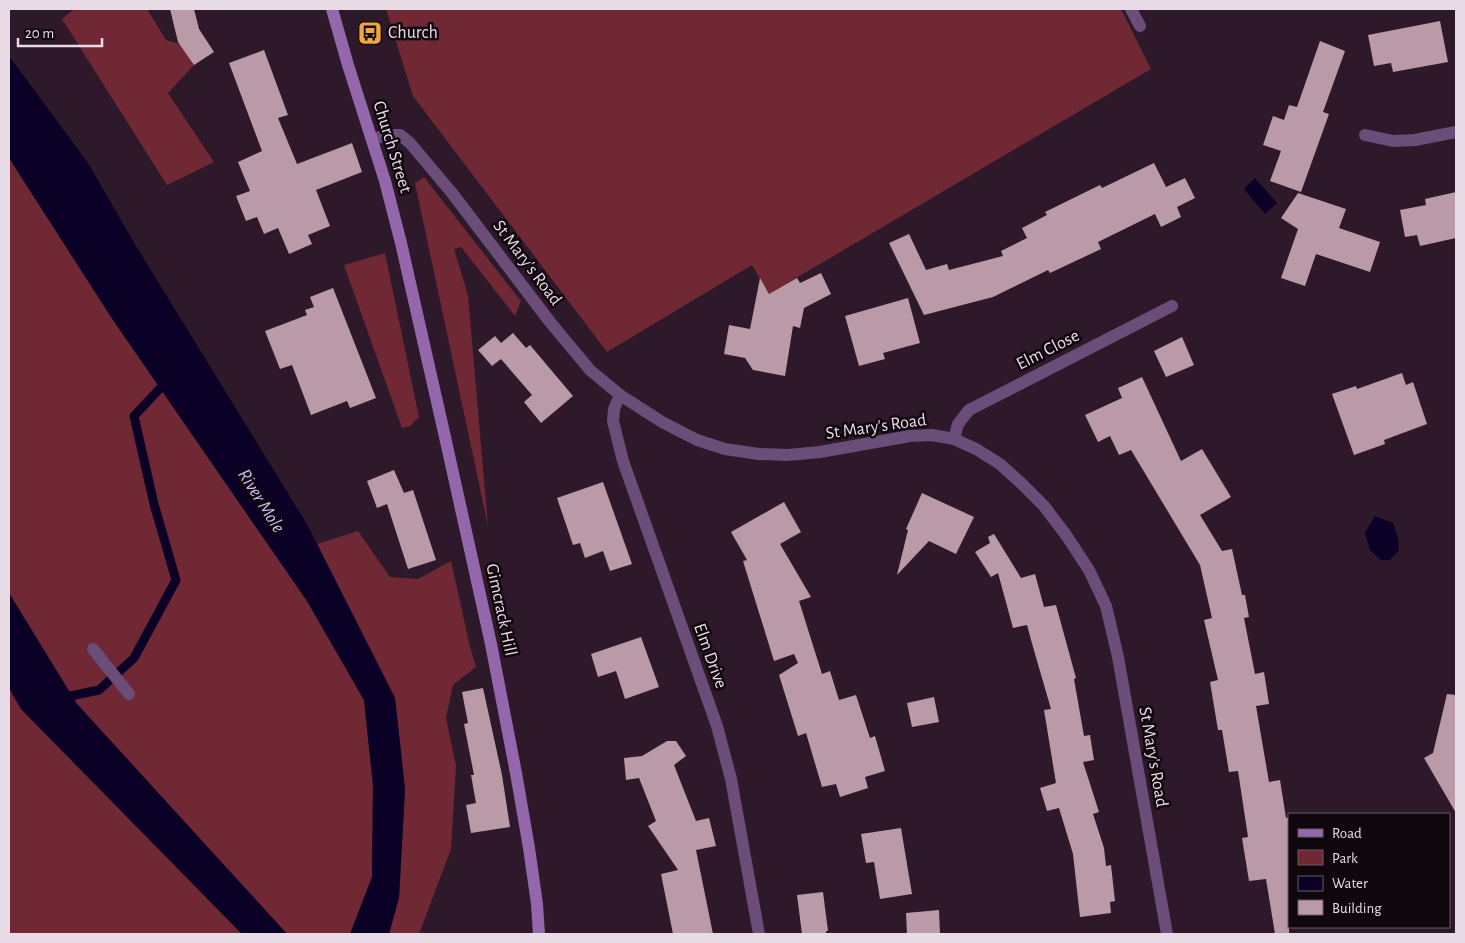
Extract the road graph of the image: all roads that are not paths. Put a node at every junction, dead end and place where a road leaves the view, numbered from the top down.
1 (332, 9) edge
2 (1131, 9) edge
3 (1140, 26) dead end
4 (1456, 132) edge
5 (1365, 135) dead end
6 (372, 139) junction
7 (413, 297) joint
8 (1172, 306) dead end
9 (620, 395) junction
10 (954, 440) junction
11 (93, 649) dead end
12 (129, 694) dead end
13 (539, 934) edge
14 (760, 934) edge
15 (1167, 934) edge

1 - 6 main road, Church Street
2 - 3 street
4 - 5 street
6 - 7 main road, Church Street
6 - 9 street, St Mary's Road
7 - 13 main road, Gimcrack Hill
8 - 10 street, Elm Close
9 - 10 street, St Mary's Road
9 - 14 street, Elm Drive
10 - 15 street, St Mary's Road
11 - 12 street

